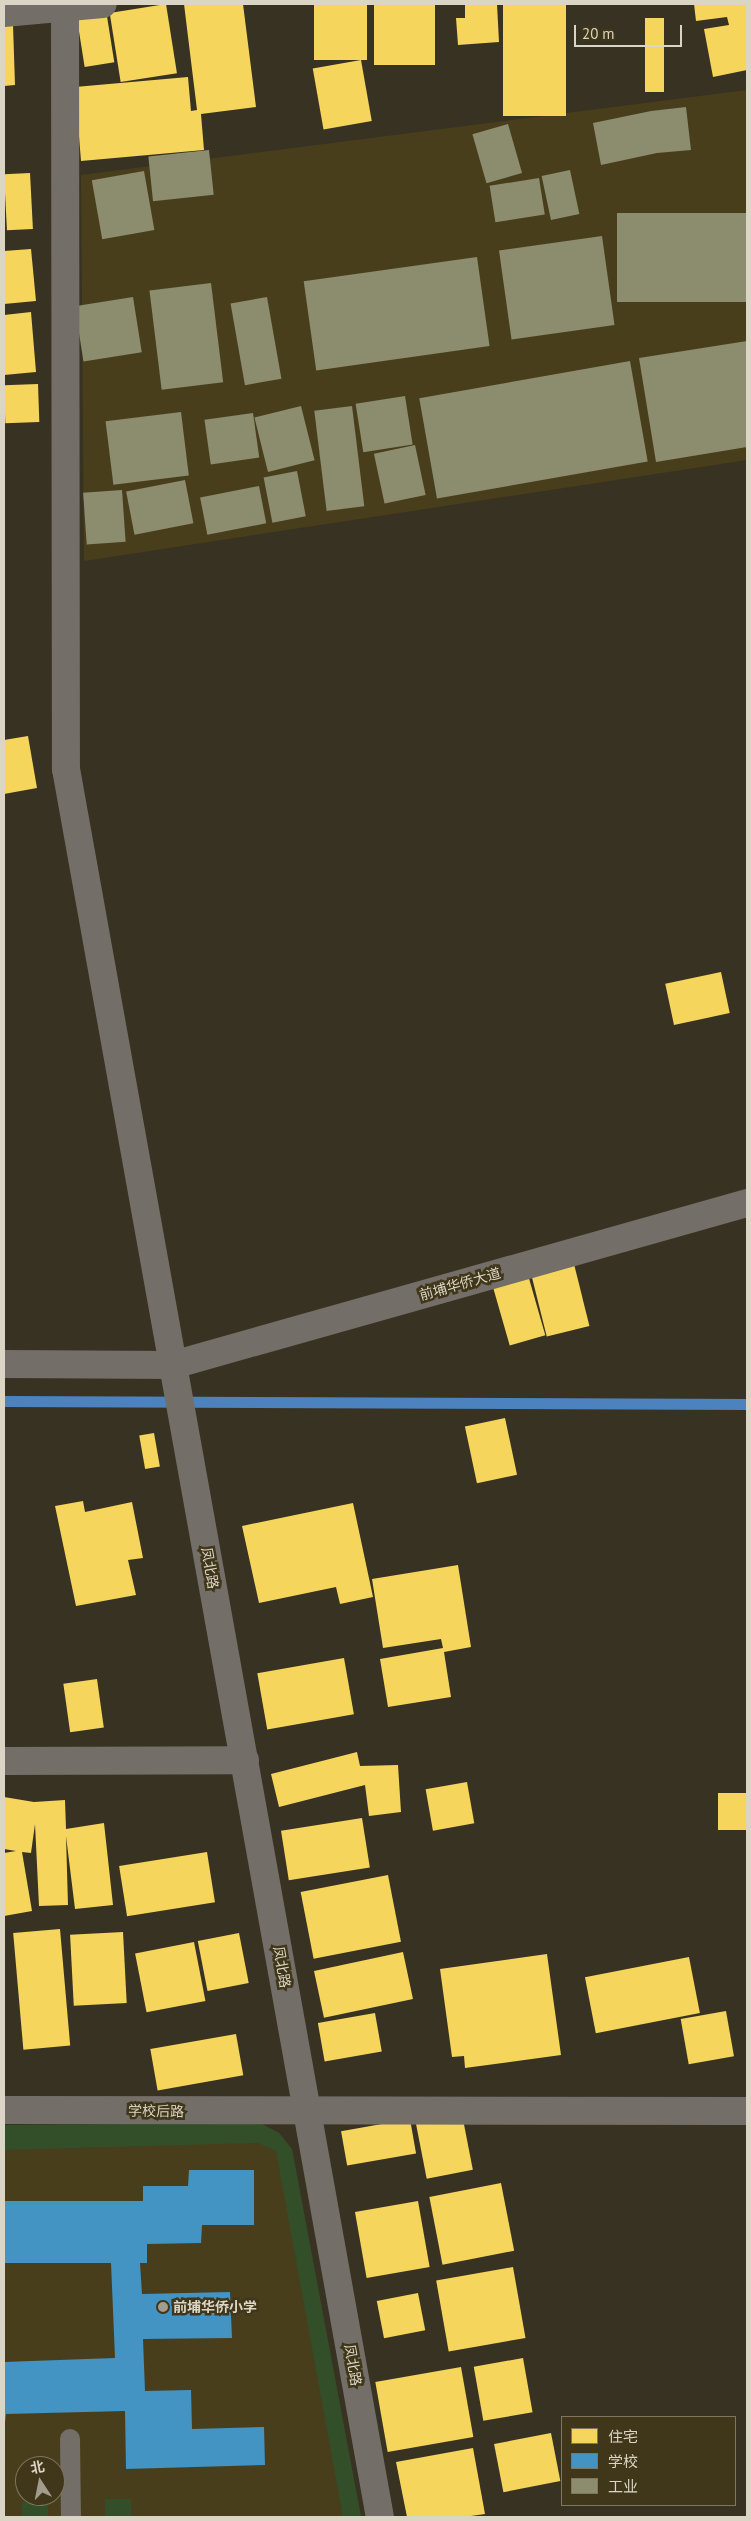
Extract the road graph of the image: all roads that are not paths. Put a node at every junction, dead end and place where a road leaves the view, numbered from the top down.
1 (104, 4) edge
2 (65, 5) edge
3 (4, 13) edge
4 (747, 1203) edge
5 (4, 1364) edge
6 (176, 1376) junction
7 (245, 1760) junction
8 (4, 1761) edge
9 (4, 2110) edge
10 (747, 2111) edge
11 (308, 2112) junction
12 (70, 2439) dead end
13 (71, 2517) edge
14 (380, 2517) edge

1 - 2 street
2 - 3 street
2 - 6 street, 凤北路
4 - 6 street, 前埔华侨大道
5 - 6 street, 前埔华侨大道
6 - 7 street, 凤北路
7 - 8 street
7 - 11 street, 凤北路
9 - 11 street, 学校后路
10 - 11 street, 学校后路
11 - 14 street, 凤北路
12 - 13 lane

